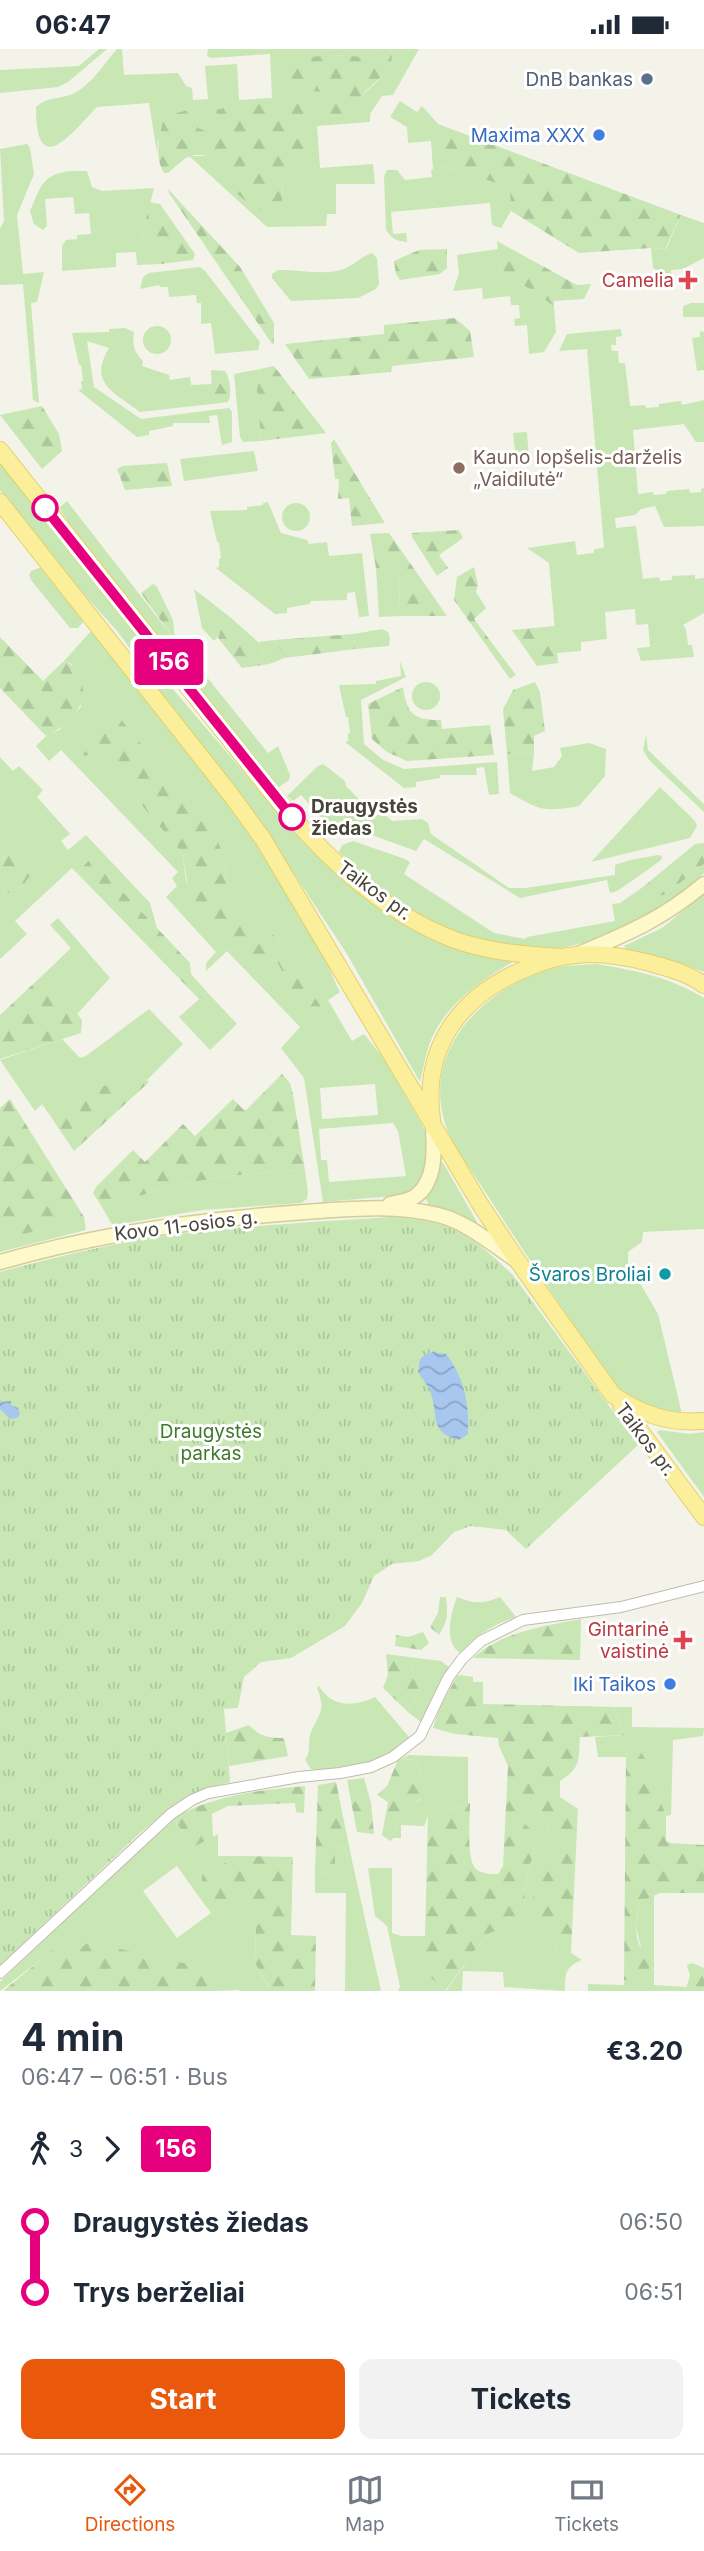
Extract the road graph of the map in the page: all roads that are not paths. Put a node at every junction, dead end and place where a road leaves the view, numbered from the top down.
1 (0, 450) edge
2 (0, 502) edge
3 (164, 657) junction
4 (138, 678) junction
5 (704, 884) edge
6 (578, 954) junction
7 (560, 957) junction
8 (704, 985) edge
9 (433, 1124) junction
10 (375, 1208) junction
11 (517, 1260) junction
12 (0, 1262) edge
13 (613, 1395) junction
14 (704, 1421) edge
15 (704, 1517) edge
16 (704, 1586) edge
17 (0, 1973) edge

1 - 3 main road, Taikos pr.
2 - 4 main road
3 - 4 main road
3 - 7 main road, Taikos pr.
4 - 9 main road
5 - 6 main road
6 - 7 main road
6 - 8 main road
7 - 9 main road
9 - 10 main road, Kovo 11-osios g.
9 - 11 main road
10 - 11 main road, Kovo 11-osios g.
10 - 12 main road, Kovo 11-osios g.
11 - 13 main road
13 - 14 main road
13 - 15 main road, Taikos pr.
16 - 17 street

